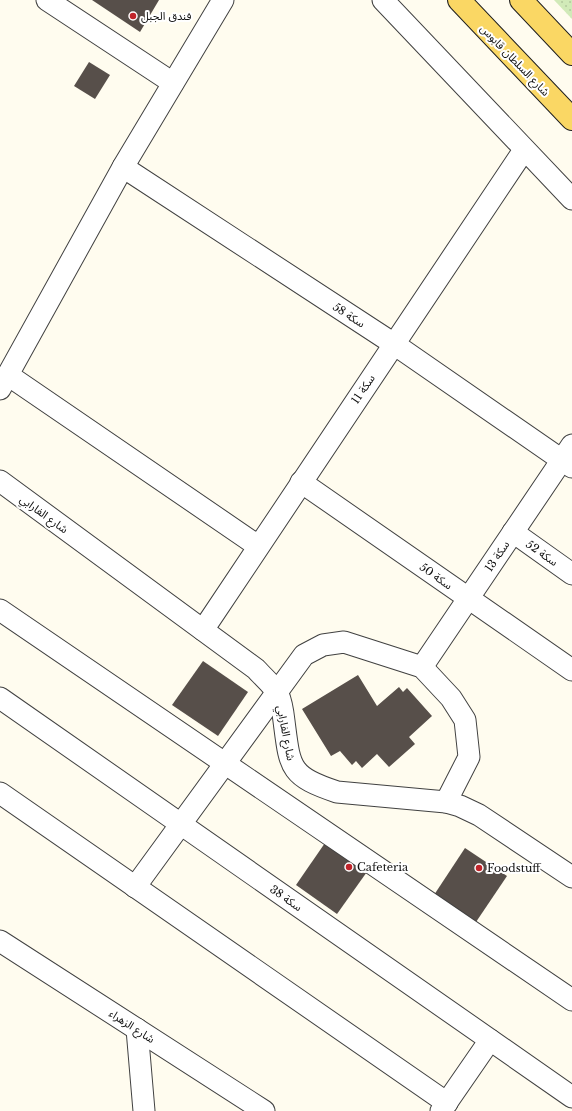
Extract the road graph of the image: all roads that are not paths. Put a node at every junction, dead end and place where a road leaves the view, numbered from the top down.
1 (47, 0) edge
2 (222, 0) edge
3 (383, 0) edge
4 (459, 0) edge
5 (521, 0) edge
6 (572, 54) edge
7 (173, 83) junction
8 (572, 119) edge
9 (524, 150) junction
10 (123, 167) junction
11 (572, 199) edge
12 (394, 344) junction
13 (4, 382) edge
14 (569, 457) edge
15 (0, 481) edge
16 (301, 482) junction
17 (513, 532) junction
18 (258, 546) junction
19 (572, 574) edge
20 (468, 598) junction
21 (0, 610) edge
22 (203, 630) junction
23 (422, 667) junction
24 (572, 670) edge
25 (277, 694) junction
26 (0, 698) edge
27 (225, 764) junction
28 (320, 787) junction
29 (0, 793) edge
30 (446, 802) junction
31 (300, 815) junction
32 (181, 824) junction
33 (572, 877) edge
34 (135, 887) junction
35 (3, 949) edge
36 (572, 1000) edge
37 (137, 1029) junction
38 (490, 1040) junction
39 (572, 1097) edge
40 (444, 1107) edge
41 (144, 1111) edge
42 (264, 1111) edge

1 - 7 street
2 - 7 street
3 - 9 street
4 - 8 main road, شارع السلطان قابوس
5 - 6 main road
7 - 10 street
9 - 11 street
9 - 12 street, سكة 11
10 - 12 street, سكة 58
10 - 13 street
12 - 14 street, سكة 58
12 - 16 street, سكة 11
13 - 18 street
14 - 17 street, سكة 13
15 - 22 street, شارع الفارابي
16 - 18 street, سكة 11
16 - 20 street, سكة 50
17 - 19 street, سكة 52
17 - 20 street, سكة 13
18 - 22 street, سكة 11
20 - 23 street, سكة 13
20 - 24 street, سكة 50
21 - 27 street
22 - 25 street, شارع الفارابي
23 - 25 street
23 - 30 street
25 - 27 street
25 - 28 street, شارع الفارابي
26 - 32 street, سكة 38
27 - 31 street
27 - 32 street
28 - 30 street, شارع الفارابي
28 - 31 street
29 - 34 street
30 - 33 street, شارع الفارابي
31 - 36 street
32 - 34 street
32 - 38 street, سكة 38
34 - 40 street
35 - 37 street, شارع الزهراء
37 - 41 street
37 - 42 street, شارع الزهراء
38 - 39 street, سكة 38
38 - 40 street

